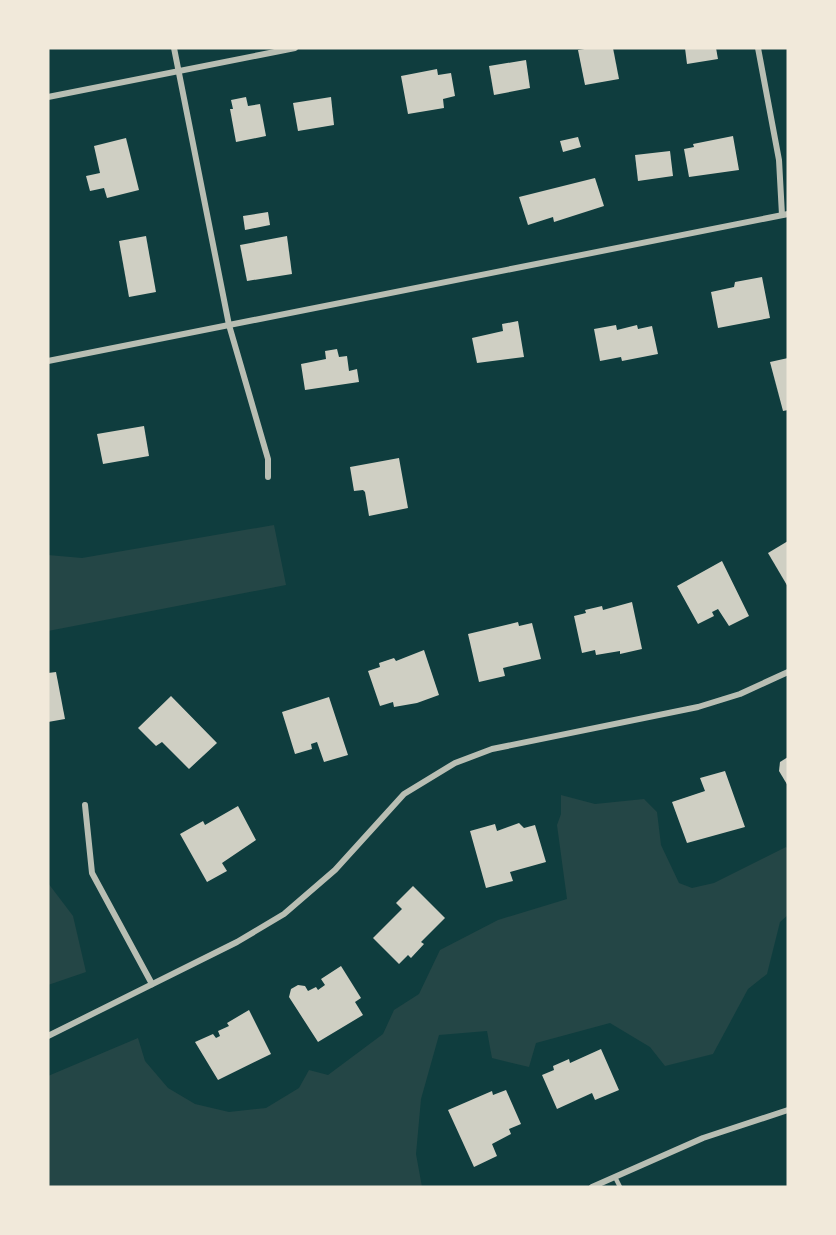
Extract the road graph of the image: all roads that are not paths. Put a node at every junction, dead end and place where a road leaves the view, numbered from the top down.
1 (174, 48) edge
2 (295, 48) edge
3 (758, 48) edge
4 (178, 72) junction
5 (48, 97) edge
6 (785, 215) edge
7 (230, 326) junction
8 (48, 361) edge
9 (268, 477) dead end
10 (788, 672) edge
11 (85, 805) dead end
12 (152, 984) junction
13 (48, 1036) edge
14 (788, 1110) edge
15 (615, 1176) junction
16 (592, 1187) edge
17 (620, 1187) edge

1 - 4 street
2 - 4 street
3 - 6 street
4 - 5 street
4 - 7 street
6 - 7 street
7 - 8 street
7 - 9 street
10 - 12 street
11 - 12 street
12 - 13 street
14 - 15 street
15 - 16 street
15 - 17 lane

